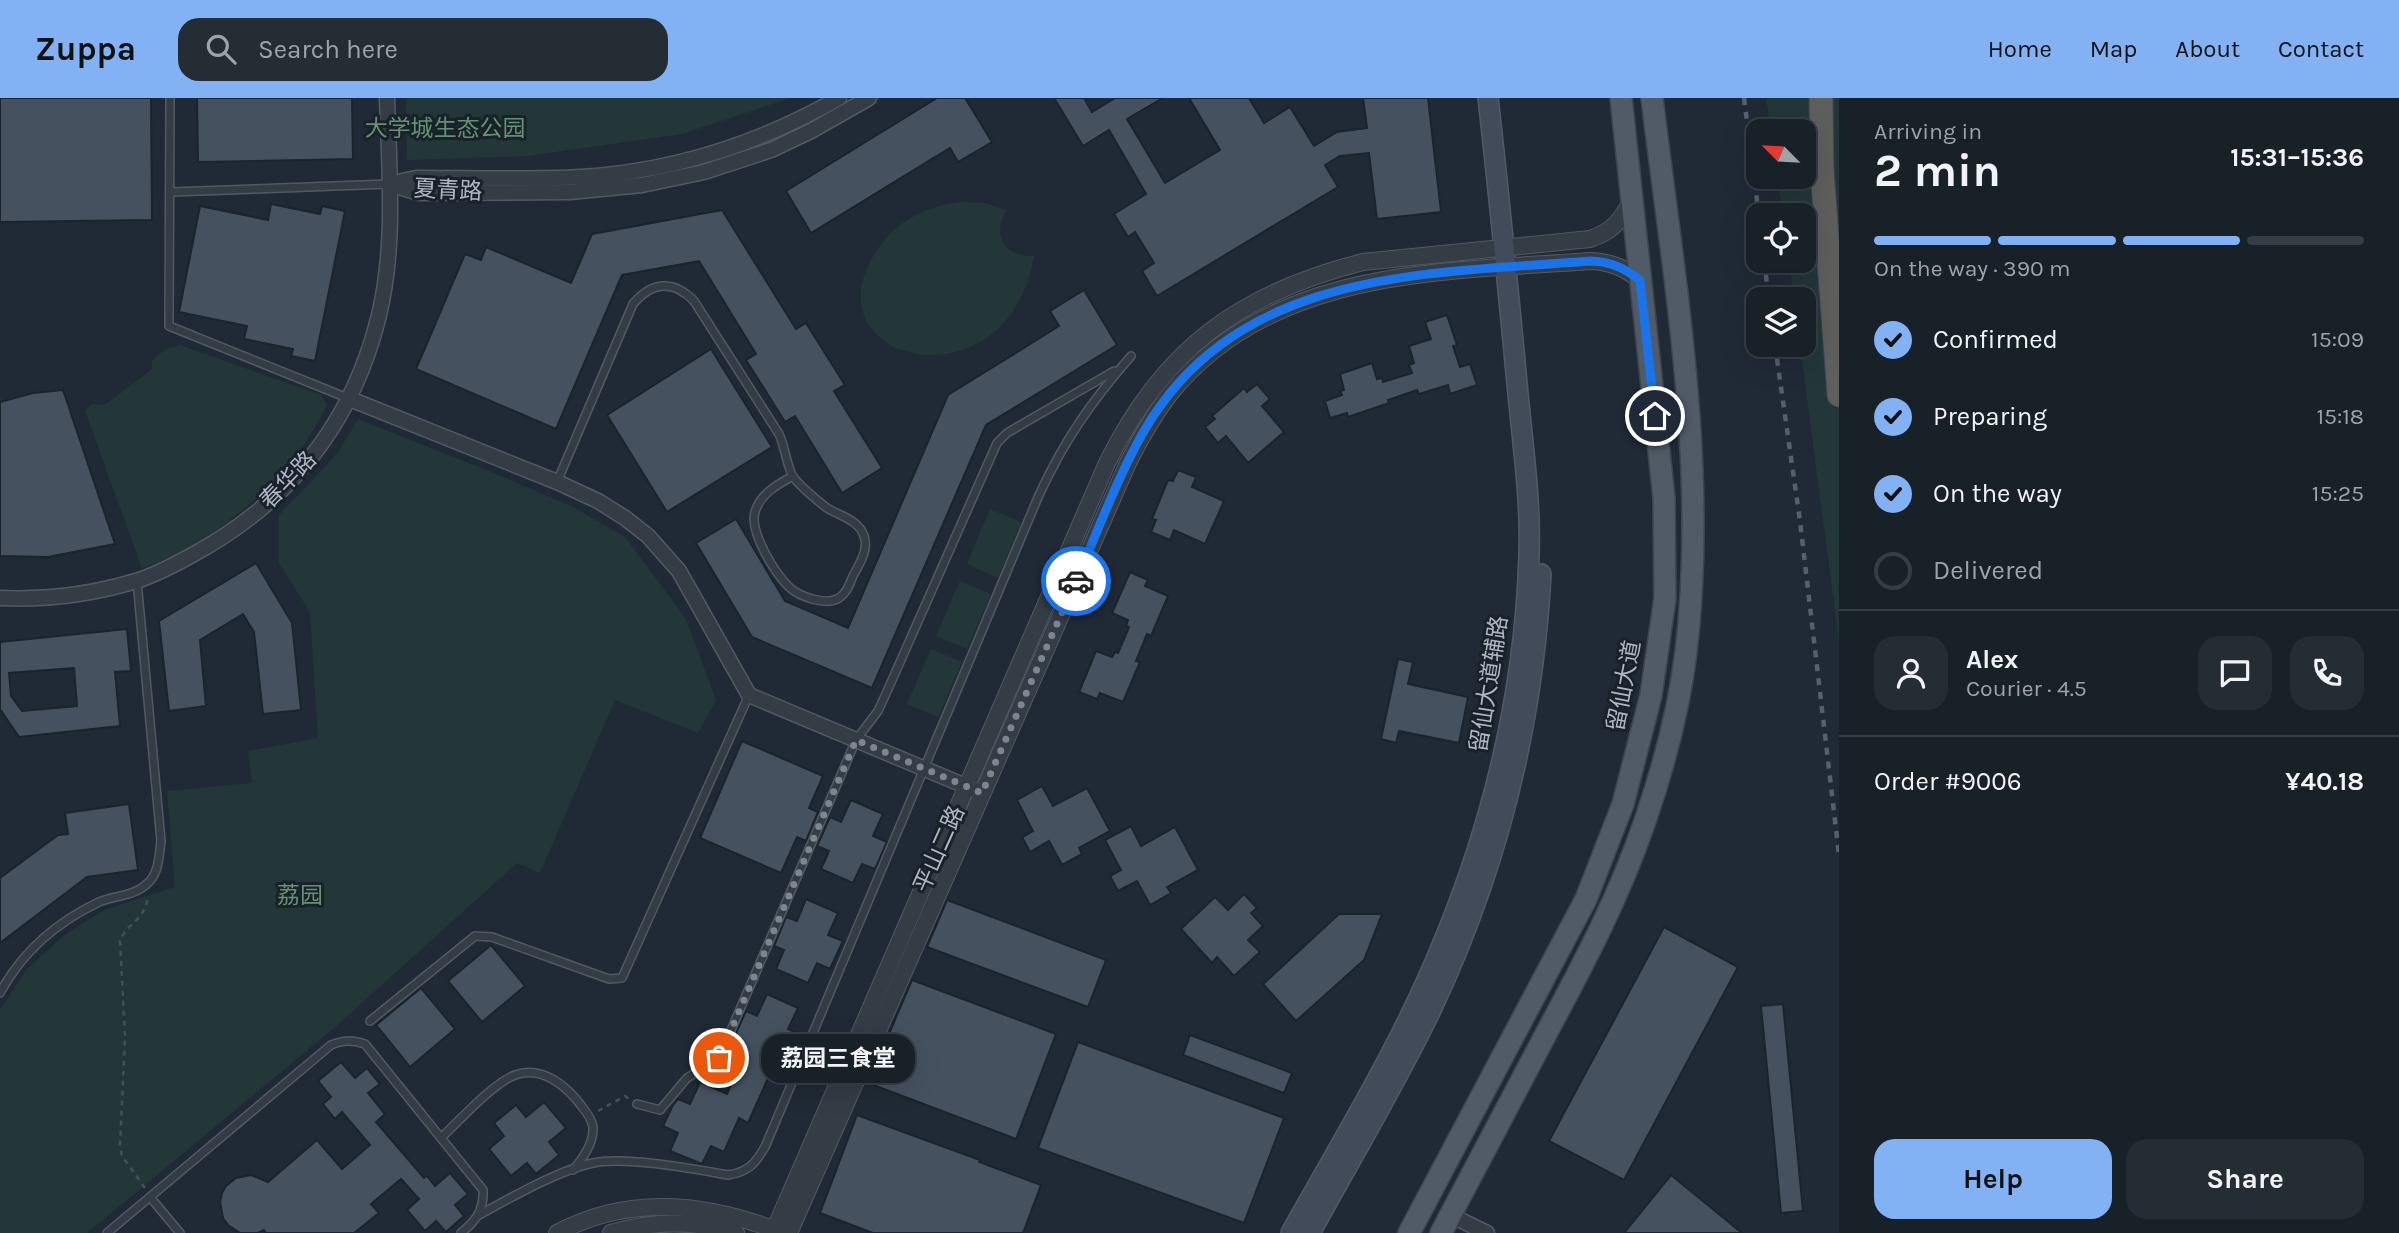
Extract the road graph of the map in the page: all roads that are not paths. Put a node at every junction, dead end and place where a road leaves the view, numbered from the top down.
1 (170, 98) edge
2 (387, 98) edge
3 (839, 98) edge
4 (869, 98) edge
5 (1488, 98) edge
6 (1500, 98) edge
7 (1621, 98) edge
8 (1652, 98) edge
9 (1821, 98) edge
10 (389, 184) junction
11 (171, 192) junction
12 (1632, 199) junction
13 (1511, 246) junction
14 (1513, 267) junction
15 (1640, 280) junction
16 (1130, 356) dead end
17 (1121, 367) junction
18 (1839, 395) edge
19 (350, 399) junction
20 (793, 476) junction
21 (557, 481) junction
22 (137, 581) junction
23 (0, 598) edge
24 (749, 695) junction
25 (856, 740) junction
26 (924, 768) junction
27 (966, 786) junction
28 (982, 793) junction
29 (0, 993) edge
30 (370, 1021) dead end
31 (637, 1104) road end
32 (441, 1138) junction
33 (572, 1170) junction
34 (150, 1197) junction
35 (479, 1215) junction
36 (1446, 1224) edge
37 (780, 1232) edge
38 (107, 1233) edge
39 (180, 1233) edge
40 (461, 1233) edge
41 (556, 1233) edge
42 (611, 1233) edge
43 (736, 1233) edge
44 (1291, 1233) edge
45 (1310, 1233) edge
46 (1409, 1233) edge
47 (1487, 1233) edge

1 - 11 lane
2 - 10 street, 春华路
3 - 10 street, 夏青路
4 - 10 street, 夏青路
5 - 13 main road, 留仙大道辅路
6 - 13 main road, 留仙大道辅路
7 - 12 main road, 留仙大道
8 - 36 main road
9 - 18 highway
10 - 11 lane
10 - 19 street, 春华路
11 - 19 lane
12 - 13 street, 平山二路
12 - 15 main road, 留仙大道
13 - 14 main road, 留仙大道辅路
13 - 27 street, 平山二路
14 - 15 street, 平山二路
14 - 28 street, 平山二路
14 - 44 main road, 留仙大道辅路
14 - 45 main road, 留仙大道辅路
15 - 46 main road, 留仙大道
16 - 17 lane
17 - 25 lane
17 - 26 lane
19 - 21 street
19 - 22 street, 春华路
20 - 20 lane
20 - 21 lane
21 - 24 street
22 - 23 street, 春华路
22 - 29 lane
24 - 25 street
24 - 30 lane
25 - 26 street
25 - 31 lane
26 - 27 street
26 - 33 lane
27 - 28 street
27 - 37 street, 平山二路
28 - 37 street, 平山二路
32 - 33 lane
32 - 34 lane
32 - 35 lane
33 - 35 lane
34 - 38 lane
34 - 39 lane
35 - 40 lane
36 - 47 street
37 - 41 street
42 - 43 street

